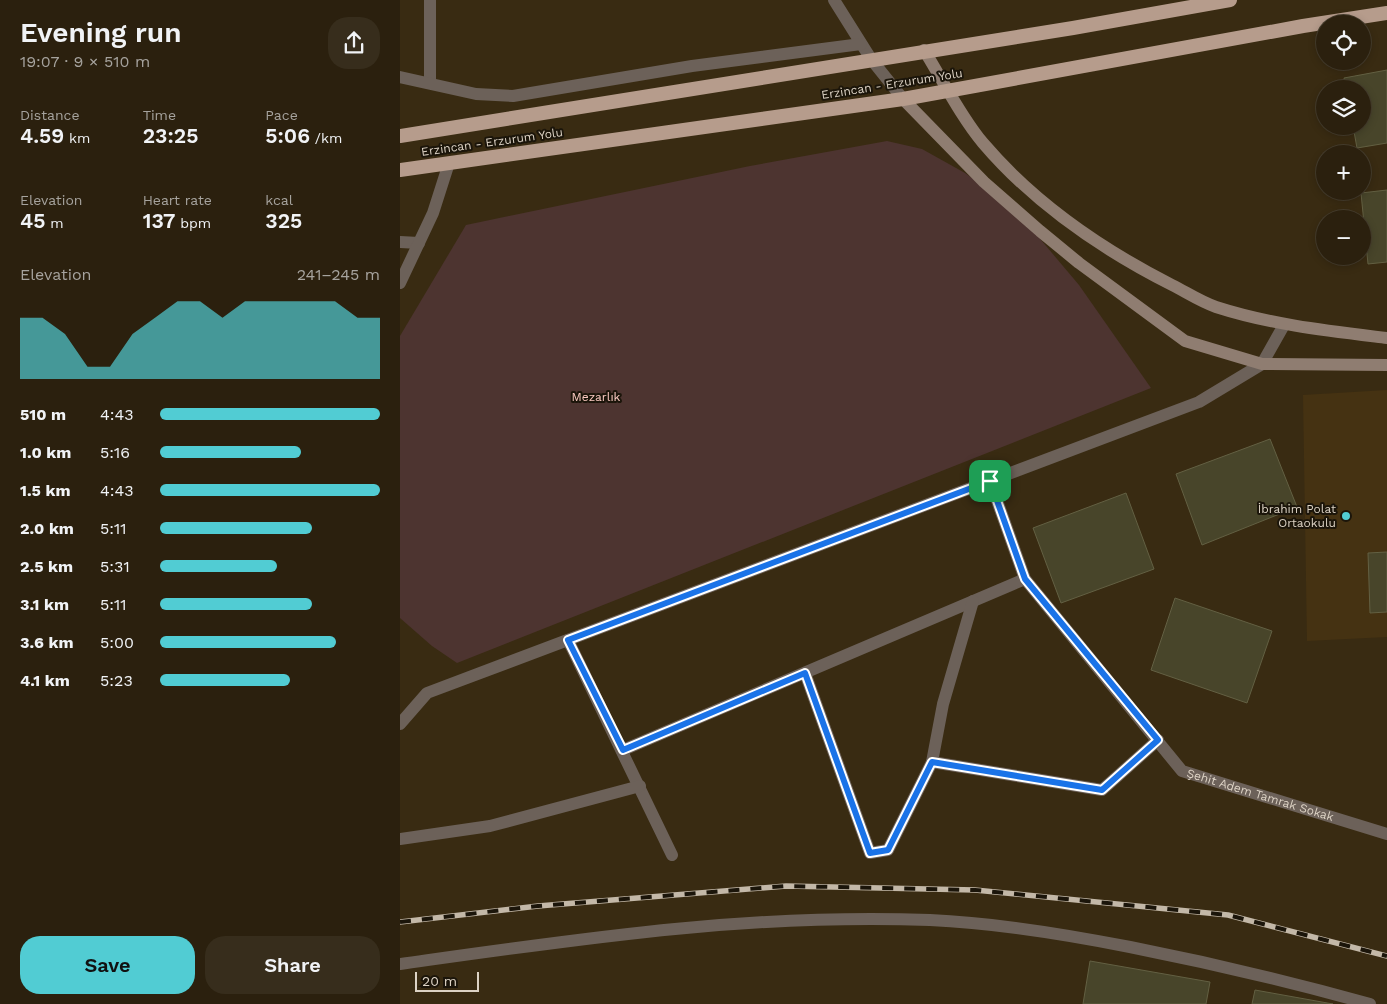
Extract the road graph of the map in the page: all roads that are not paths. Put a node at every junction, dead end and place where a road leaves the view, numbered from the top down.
1 (430, 0) edge
2 (834, 0) edge
3 (1230, 0) edge
4 (1387, 13) edge
5 (861, 44) junction
6 (924, 50) junction
7 (871, 59) junction
8 (400, 77) edge
9 (430, 83) junction
10 (949, 90) junction
11 (903, 99) junction
12 (400, 136) edge
13 (448, 163) junction
14 (400, 170) edge
15 (400, 242) edge
16 (419, 243) junction
17 (400, 283) edge
18 (1284, 325) junction
19 (1387, 338) edge
20 (1262, 364) junction
21 (1387, 365) edge
22 (990, 481) junction
23 (1025, 579) junction
24 (973, 601) junction
25 (568, 640) junction
26 (805, 673) junction
27 (400, 724) edge
28 (1158, 740) junction
29 (623, 750) junction
30 (932, 762) junction
31 (640, 786) junction
32 (1387, 834) edge
33 (400, 840) edge
34 (672, 855) dead end
35 (400, 964) edge
36 (1370, 1004) edge

1 - 9 street
2 - 5 street
3 - 6 highway, Erzincan - Erzurum Yolu
4 - 10 highway, Erzincan - Erzurum Yolu
5 - 7 street
5 - 9 street
6 - 7 highway, Erzincan - Erzurum Yolu
6 - 10 main road
7 - 11 street
7 - 12 highway, Erzincan - Erzurum Yolu
8 - 9 street
10 - 11 highway, Erzincan - Erzurum Yolu
10 - 18 main road
11 - 13 highway, Erzincan - Erzurum Yolu
11 - 20 main road
13 - 14 highway, Erzincan - Erzurum Yolu
13 - 16 street
15 - 16 street
16 - 17 street
18 - 19 main road
18 - 20 street
20 - 21 main road
20 - 22 street
22 - 23 street, Şehit Adem Tamrak Sokak
22 - 25 street
23 - 24 street
23 - 28 street, Şehit Adem Tamrak Sokak
24 - 26 street
24 - 30 street
25 - 27 street
25 - 29 street
26 - 29 street
26 - 30 street
28 - 30 street
28 - 32 street, Şehit Adem Tamrak Sokak
29 - 31 street
31 - 33 street
31 - 34 street
35 - 36 street

